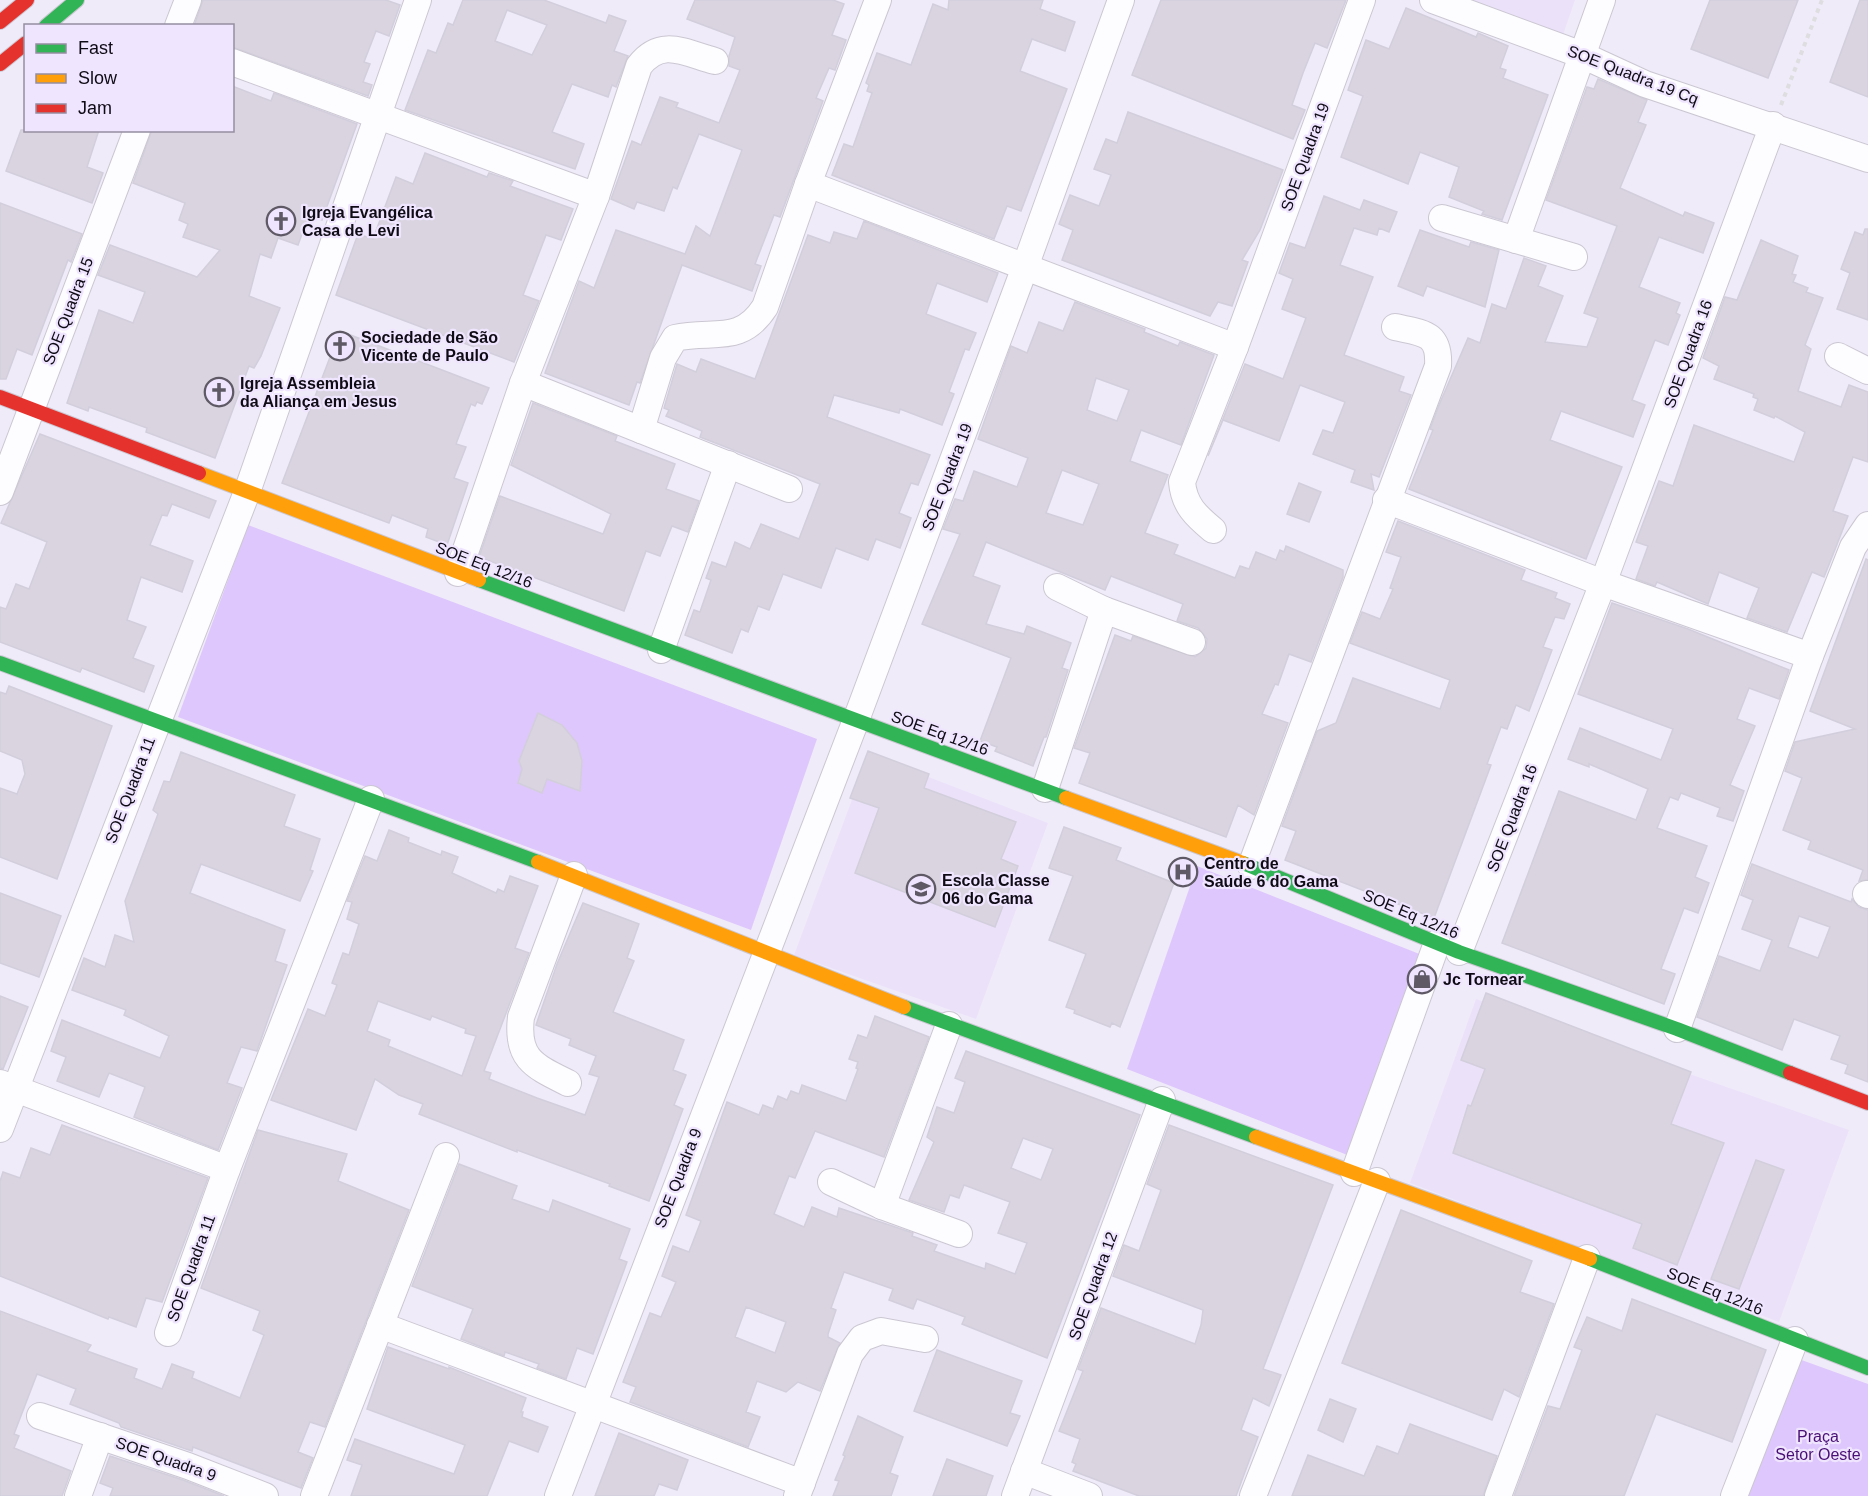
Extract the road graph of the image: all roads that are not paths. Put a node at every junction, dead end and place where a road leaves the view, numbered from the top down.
1 (27, 0) edge
2 (77, 0) edge
3 (188, 0) edge
4 (418, 0) edge
5 (878, 0) edge
6 (1121, 0) edge
7 (1362, 0) edge
8 (1433, 0) edge
9 (1602, 0) edge
10 (0, 22) edge
11 (48, 24) edge
12 (179, 24) edge
13 (24, 45) edge
14 (1582, 55) junction
15 (715, 61) dead end
16 (234, 63) edge
17 (0, 64) edge
18 (376, 117) junction
19 (1773, 125) junction
20 (137, 132) edge
21 (1868, 159) edge
22 (808, 184) junction
23 (596, 196) junction
24 (1442, 218) dead end
25 (1516, 240) junction
26 (1574, 257) dead end
27 (1025, 267) junction
28 (1395, 327) dead end
29 (1235, 346) junction
30 (1838, 356) dead end
31 (1868, 371) edge
32 (523, 383) junction
33 (0, 397) edge
34 (31, 409) junction
35 (641, 430) junction
36 (728, 464) junction
37 (789, 489) dead end
38 (0, 492) edge
39 (247, 492) junction
40 (1386, 500) junction
41 (1868, 525) edge
42 (1213, 530) dead end
43 (458, 573) junction
44 (1603, 583) junction
45 (1057, 587) dead end
46 (1104, 610) junction
47 (1192, 642) dead end
48 (661, 650) junction
49 (1810, 657) junction
50 (0, 663) edge
51 (856, 720) junction
52 (157, 721) junction
53 (1045, 789) junction
54 (371, 799) junction
55 (1251, 866) junction
56 (574, 875) junction
57 (1448, 948) junction
58 (766, 951) junction
59 (949, 1025) junction
60 (1677, 1029) junction
61 (568, 1083) dead end
62 (7, 1085) edge
63 (1162, 1101) junction
64 (1868, 1103) edge
65 (0, 1128) edge
66 (446, 1156) dead end
67 (227, 1169) junction
68 (1365, 1177) junction
69 (831, 1182) dead end
70 (882, 1206) junction
71 (959, 1234) dead end
72 (1587, 1258) junction
73 (380, 1325) junction
74 (168, 1333) dead end
75 (925, 1338) dead end
76 (1795, 1340) junction
77 (1868, 1368) edge
78 (591, 1405) junction
79 (40, 1416) dead end
80 (100, 1436) junction
81 (1024, 1471) junction
82 (799, 1489) edge
83 (78, 1496) edge
84 (265, 1496) edge
85 (314, 1496) edge
86 (558, 1496) edge
87 (1015, 1496) edge
88 (1089, 1496) edge
89 (1253, 1496) edge
90 (1497, 1496) edge
91 (1734, 1496) edge

1 - 10 street
2 - 11 street
3 - 12 street
4 - 18 street
5 - 22 street
6 - 27 street, SOE Quadra 19
7 - 29 street, SOE Quadra 19
8 - 14 street, SOE Quadra 19 Cq
9 - 14 street
13 - 17 street
14 - 19 street, SOE Quadra 19 Cq
14 - 25 street
15 - 23 street
16 - 18 street
18 - 23 street
18 - 39 street
19 - 21 street, SOE Quadra 19 Cq
19 - 44 street, SOE Quadra 16
20 - 34 street, SOE Quadra 15
22 - 27 street
22 - 35 street
23 - 32 street
24 - 25 street
25 - 26 street
27 - 29 street
27 - 51 street, SOE Quadra 19
28 - 40 street
29 - 42 street, SOE Quadra 19
30 - 31 street
32 - 35 street
32 - 43 street
33 - 34 street, SOE Eq 12/16
34 - 38 street, SOE Quadra 15
34 - 39 street, SOE Eq 12/16
35 - 36 street
36 - 37 street
36 - 48 street
39 - 43 street, SOE Eq 12/16
39 - 52 street, SOE Quadra 11
40 - 44 street
40 - 55 street
41 - 49 street
43 - 48 street, SOE Eq 12/16
44 - 49 street
44 - 57 street, SOE Quadra 16
45 - 46 street
46 - 47 street
46 - 53 street
48 - 51 street, SOE Eq 12/16
49 - 60 street
50 - 52 street, SOE Eq 12/16
51 - 53 street, SOE Eq 12/16
51 - 58 street, SOE Quadra 19
52 - 54 street, SOE Eq 12/16
52 - 62 street, SOE Quadra 11
53 - 55 street, SOE Eq 12/16
54 - 56 street, SOE Eq 12/16
54 - 67 street, SOE Quadra 11
55 - 57 street, SOE Eq 12/16
56 - 58 street, SOE Eq 12/16
56 - 61 street
57 - 60 street, SOE Eq 12/16
57 - 68 street, SOE Quadra 16
58 - 59 street, SOE Eq 12/16
58 - 78 street, SOE Quadra 9
59 - 63 street, SOE Eq 12/16
59 - 70 street
60 - 64 street, SOE Eq 12/16
62 - 65 street, SOE Quadra 11
62 - 67 street
63 - 68 street, SOE Eq 12/16
63 - 81 street, SOE Quadra 12
66 - 73 street
67 - 74 street, SOE Quadra 11
68 - 72 street, SOE Eq 12/16
68 - 89 street
69 - 70 street
70 - 71 street
72 - 76 street, SOE Eq 12/16
72 - 90 street
73 - 78 street
73 - 85 street
75 - 82 street
76 - 77 street, SOE Eq 12/16
76 - 91 street
78 - 82 street
78 - 86 street, SOE Quadra 9
79 - 80 street, SOE Quadra 9
80 - 83 street, SOE Quadra 9
80 - 84 street, SOE Quadra 9
81 - 87 street, SOE Quadra 12
81 - 88 street

